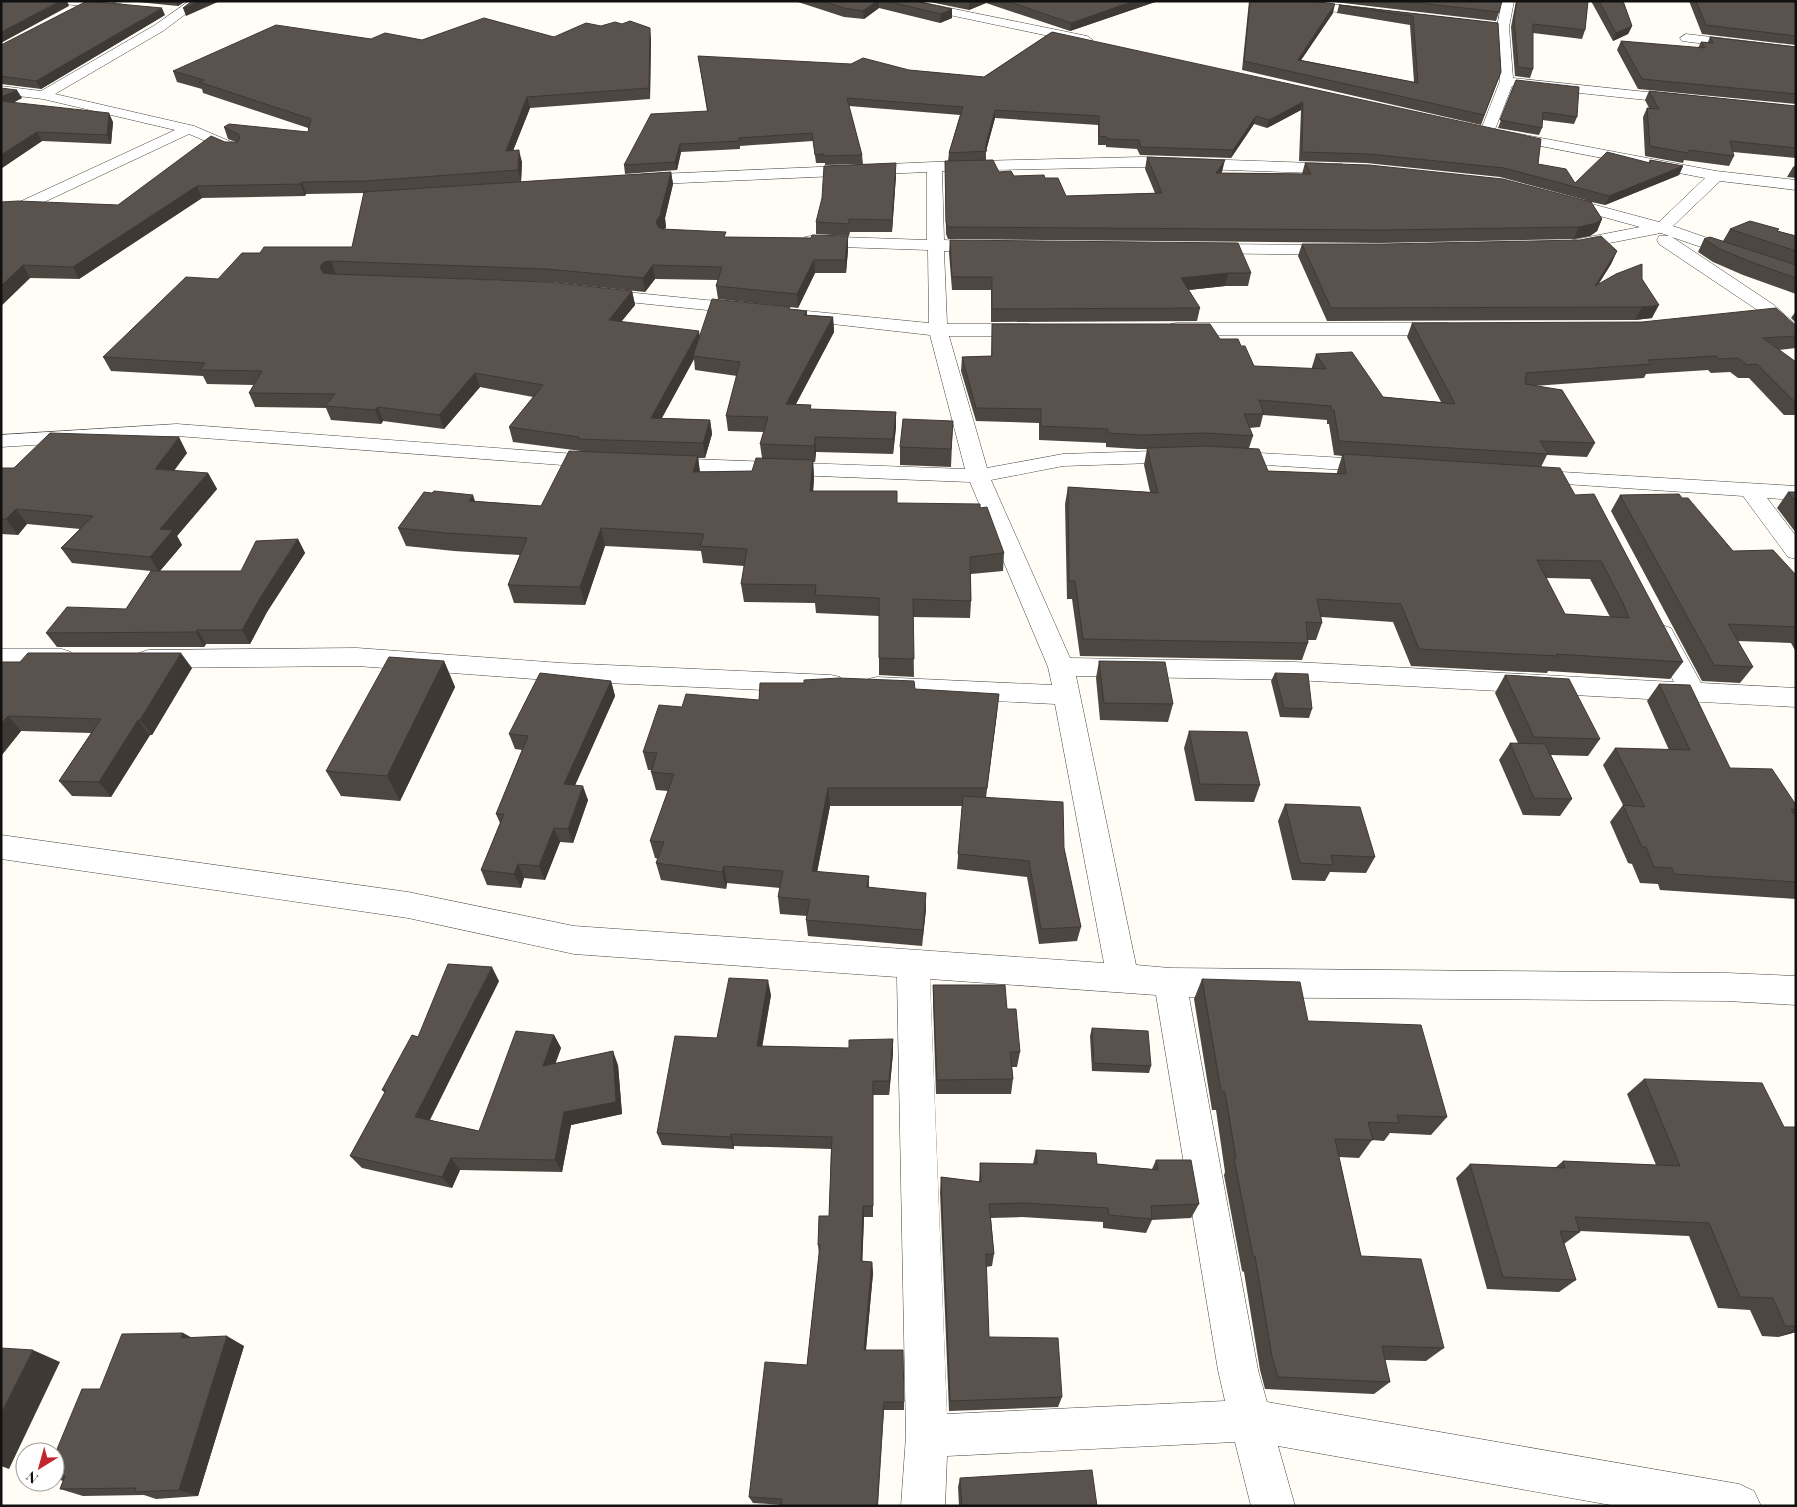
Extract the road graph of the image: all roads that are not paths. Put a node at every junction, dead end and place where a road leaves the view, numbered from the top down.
1 (64, 1) edge
2 (197, 1) edge
3 (897, 1) edge
4 (1275, 1) edge
5 (1508, 1) edge
6 (88, 3) junction
7 (1330, 5) edge
8 (136, 7) edge
9 (164, 9) edge
10 (182, 12) junction
11 (68, 14) edge
12 (1386, 14) edge
13 (1686, 38) dead end
14 (1098, 43) edge
15 (1796, 51) edge
16 (1507, 81) junction
17 (1, 90) edge
18 (43, 95) junction
19 (1701, 102) edge
20 (189, 129) junction
21 (236, 149) edge
22 (934, 167) junction
23 (1356, 169) edge
24 (1716, 176) junction
25 (624, 180) edge
26 (1796, 185) edge
27 (1548, 197) edge
28 (1, 208) edge
29 (1657, 229) junction
30 (797, 240) edge
31 (936, 246) junction
32 (1555, 246) edge
33 (1005, 247) edge
34 (1182, 248) edge
35 (1350, 250) edge
36 (1796, 274) edge
37 (579, 292) edge
38 (1768, 309) junction
39 (763, 311) edge
40 (782, 313) edge
41 (1740, 314) edge
42 (1154, 329) edge
43 (1469, 329) edge
44 (938, 330) junction
45 (1046, 330) edge
46 (1796, 335) edge
47 (1, 441) edge
48 (1402, 468) edge
49 (1512, 475) edge
50 (978, 476) junction
51 (1581, 479) junction
52 (1750, 490) junction
53 (1796, 493) edge
54 (1595, 505) edge
55 (1796, 552) edge
56 (1653, 616) edge
57 (1, 658) edge
58 (86, 658) edge
59 (124, 658) edge
60 (1061, 666) junction
61 (1693, 693) junction
62 (1066, 695) junction
63 (1796, 698) edge
64 (1, 847) edge
65 (913, 964) junction
66 (1123, 979) junction
67 (1170, 982) junction
68 (1796, 991) edge
69 (1252, 1420) junction
70 (927, 1436) junction
71 (923, 1506) edge
72 (1273, 1506) edge
73 (1738, 1506) edge

1 - 6 street
2 - 10 street
3 - 14 street
4 - 7 street
5 - 16 street
6 - 8 street
6 - 11 street
7 - 12 street
9 - 10 street
10 - 18 street
13 - 15 street
16 - 19 street
16 - 24 street
17 - 18 street
18 - 20 street
20 - 21 street
20 - 28 street
22 - 23 street
22 - 25 street
22 - 31 street
24 - 26 street
24 - 29 street
27 - 29 street
29 - 32 street
29 - 36 street
29 - 38 street
30 - 31 street
31 - 33 street
31 - 44 street
34 - 35 street
37 - 39 street
38 - 41 street
38 - 46 street
40 - 44 street
42 - 43 street
44 - 45 street
44 - 50 street
47 - 50 street
48 - 50 street
49 - 51 street
50 - 60 street
51 - 52 street
51 - 54 street
52 - 53 street
52 - 55 street
56 - 61 street
57 - 58 street
59 - 62 street
60 - 61 street
60 - 62 street
61 - 63 street
62 - 66 street
64 - 65 street
65 - 66 street
65 - 70 street
66 - 67 street
67 - 68 street
67 - 69 street
69 - 70 street
69 - 72 street
69 - 73 street
70 - 71 street

